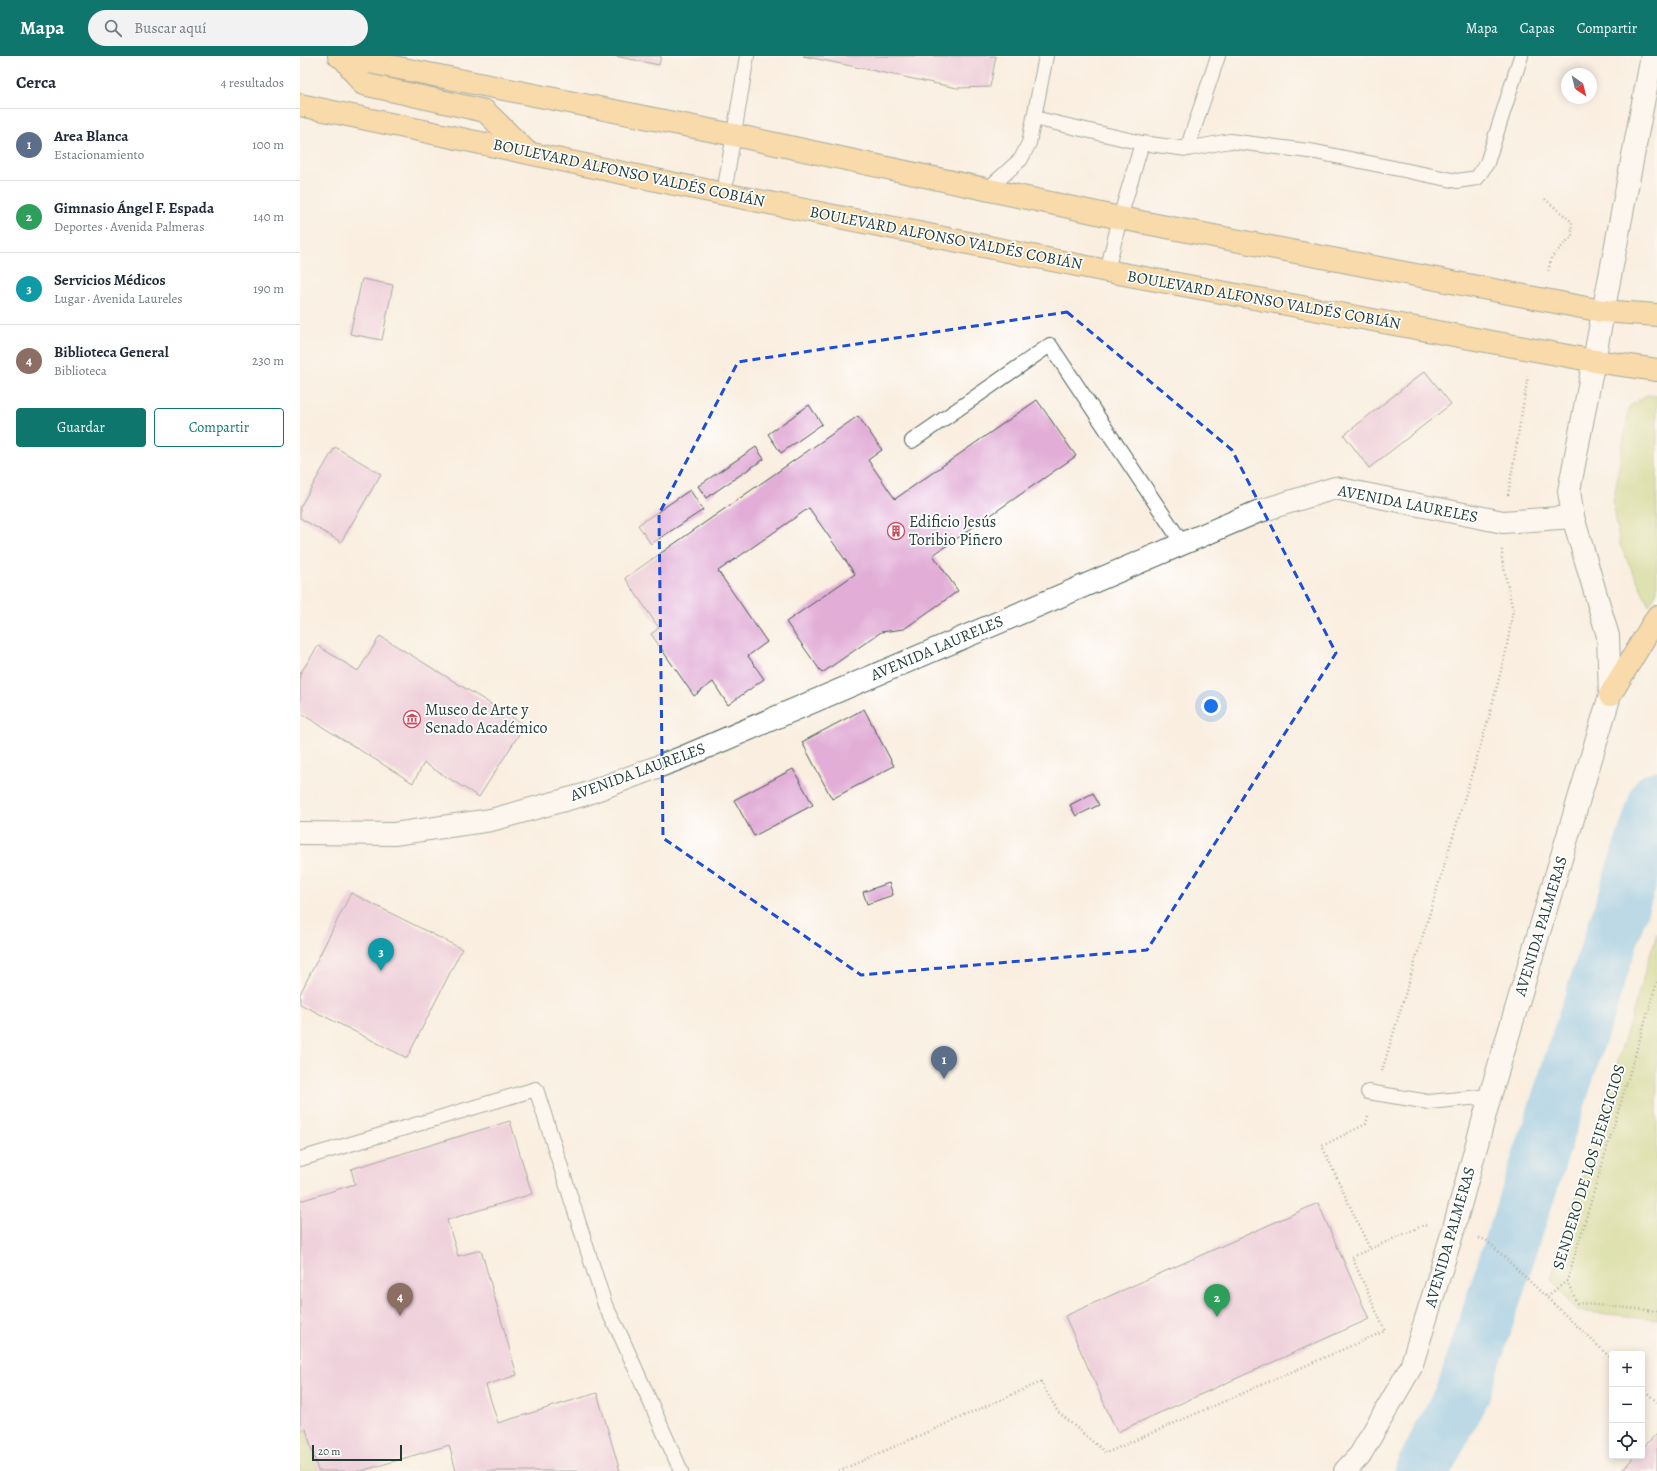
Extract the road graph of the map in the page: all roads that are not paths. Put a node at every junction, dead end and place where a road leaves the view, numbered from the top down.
1 (342, 56) edge
2 (747, 56) edge
3 (1046, 56) edge
4 (1218, 56) edge
5 (1521, 56) edge
6 (1652, 56) edge
7 (300, 105) edge
8 (1034, 118) junction
9 (734, 135) junction
10 (1142, 143) junction
11 (1187, 149) junction
12 (527, 152) junction
13 (988, 189) junction
14 (724, 193) junction
15 (1120, 218) junction
16 (1107, 271) junction
17 (1602, 312) junction
18 (1657, 316) edge
19 (1594, 361) junction
20 (1657, 370) edge
21 (912, 441) dead end
22 (1573, 517) junction
23 (1182, 543) junction
24 (1657, 617) edge
25 (1610, 694) junction
26 (300, 834) edge
27 (1371, 1092) road end
28 (1490, 1096) junction
29 (300, 1159) edge
30 (681, 1471) edge
31 (1345, 1471) edge

1 - 9 main road
1 - 12 main road
2 - 9 lane
3 - 8 lane
4 - 11 lane
5 - 11 lane
6 - 17 street, AVENIDA PALMERAS
7 - 12 main road, BOULEVARD ALFONSO VALDÉS COBIÁN
8 - 10 lane
8 - 13 lane
9 - 13 main road
9 - 14 lane
10 - 11 lane
10 - 15 lane
12 - 14 main road, BOULEVARD ALFONSO VALDÉS COBIÁN
13 - 15 main road
14 - 16 main road, BOULEVARD ALFONSO VALDÉS COBIÁN
15 - 16 lane
15 - 17 main road
16 - 19 main road, BOULEVARD ALFONSO VALDÉS COBIÁN
17 - 18 main road
17 - 19 street, AVENIDA PALMERAS
19 - 20 main road, BOULEVARD ALFONSO VALDÉS COBIÁN
19 - 22 street, AVENIDA PALMERAS
21 - 23 lane
22 - 23 street, AVENIDA LAURELES
22 - 25 street, AVENIDA PALMERAS
23 - 26 street, AVENIDA LAURELES
24 - 25 main road
25 - 28 street, AVENIDA PALMERAS
27 - 28 lane
28 - 31 street, AVENIDA PALMERAS
29 - 30 lane

